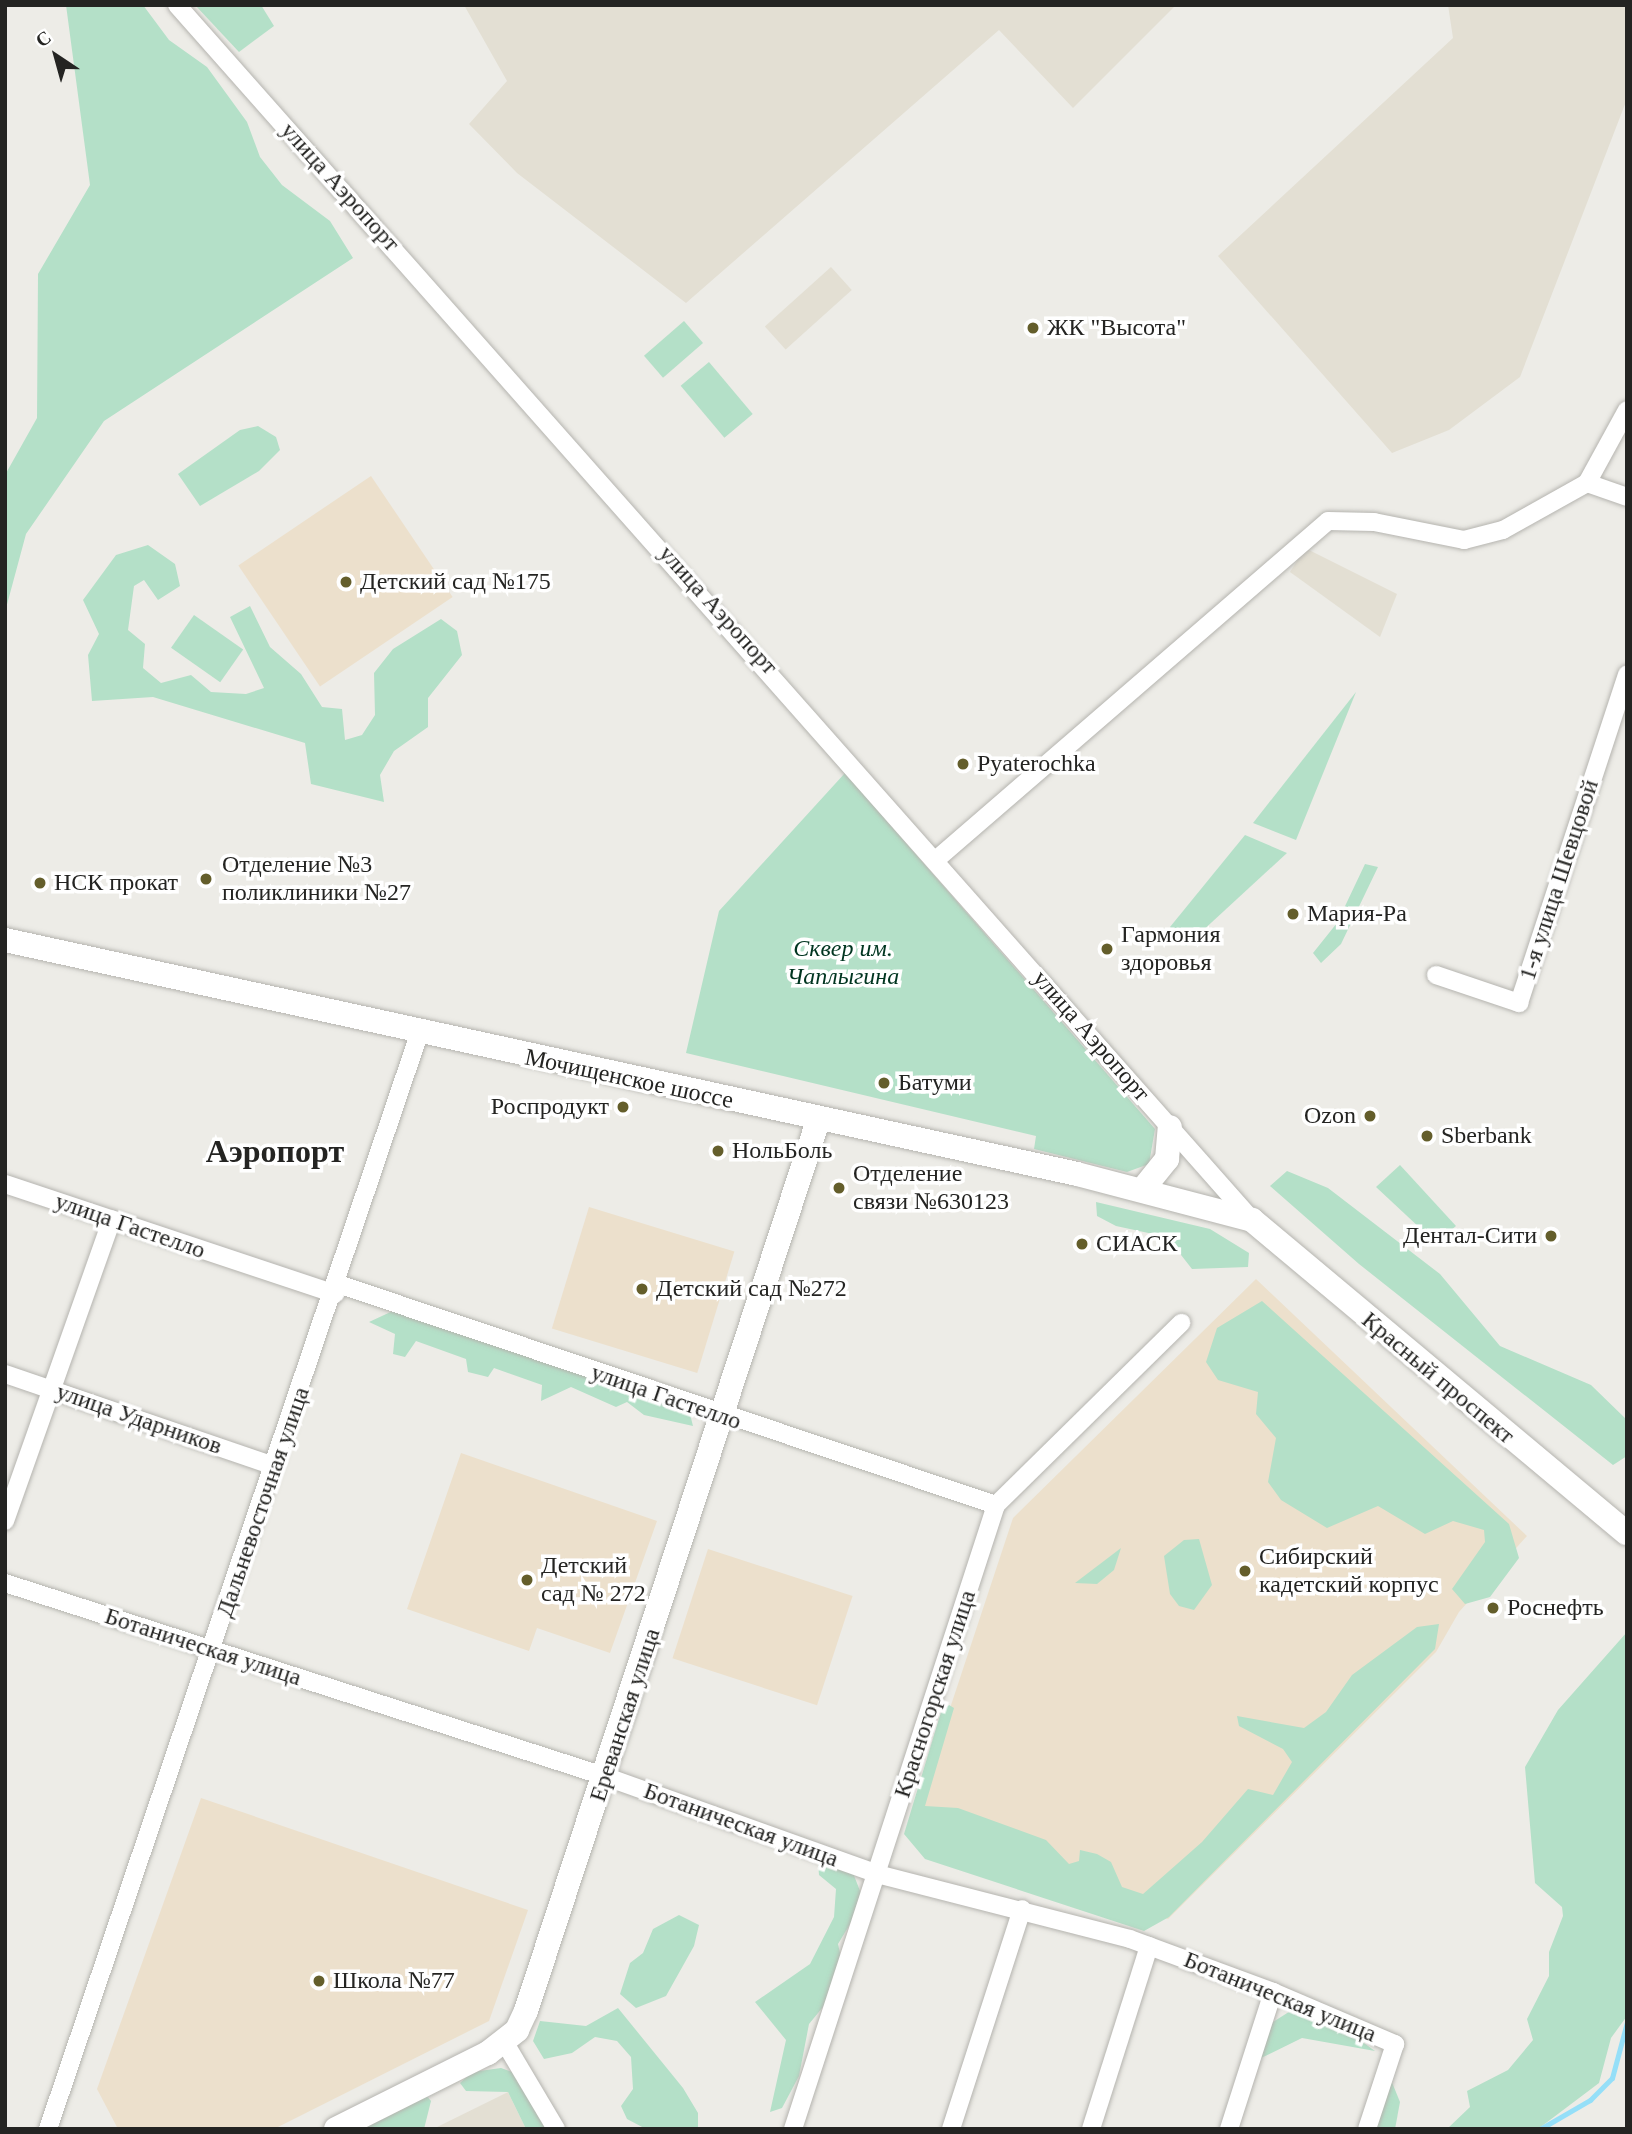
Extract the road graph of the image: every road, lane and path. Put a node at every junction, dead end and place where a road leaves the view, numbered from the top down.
1 (177, 5) edge
2 (1627, 410) edge
3 (1622, 437) edge
4 (1587, 483) junction
5 (1627, 498) edge
6 (1627, 674) edge
7 (938, 858) junction
8 (5, 940) edge
9 (1436, 975) dead end
10 (419, 1034) junction
11 (818, 1121) junction
12 (1170, 1127) junction
13 (5, 1184) edge
14 (1142, 1190) junction
15 (112, 1219) junction
16 (1252, 1220) junction
17 (337, 1289) junction
18 (1181, 1324) dead end
19 (5, 1374) edge
20 (51, 1388) junction
21 (725, 1418) junction
22 (273, 1466) junction
23 (996, 1505) junction
24 (5, 1521) edge
25 (1627, 1533) edge
26 (5, 1583) edge
27 (212, 1652) junction
28 (604, 1776) junction
29 (877, 1874) junction
30 (1022, 1909) junction
31 (1149, 1946) junction
32 (1273, 1992) junction
33 (505, 2043) junction
34 (48, 2129) edge
35 (336, 2129) edge
36 (556, 2129) edge
37 (793, 2129) edge
38 (951, 2129) edge
39 (1091, 2129) edge
40 (1230, 2129) edge
41 (1367, 2129) edge

1 - 7 street, улица Аэропорт
2 - 3 street
3 - 4 street
4 - 5 street
4 - 7 street
6 - 9 street, 1-я улица Шевцовой
7 - 12 street, улица Аэропорт
8 - 10 main road, Мочищенское шоссе
10 - 11 main road, Мочищенское шоссе
10 - 17 street, Дальневосточная улица
11 - 14 main road, Мочищенское шоссе
11 - 21 main road, Ереванская улица
12 - 14 main road
12 - 16 street, улица Аэропорт
13 - 15 street, улица Гастелло
14 - 16 main road, Мочищенское шоссе
15 - 17 street, улица Гастелло
15 - 20 street
16 - 25 main road, Красный проспект
17 - 21 street, улица Гастелло
17 - 22 street, Дальневосточная улица
18 - 23 street, Красногорская улица
19 - 20 street, улица Ударников
20 - 22 street, улица Ударников
20 - 24 street
21 - 23 street, улица Гастелло
21 - 28 main road, Ереванская улица
22 - 27 street, Дальневосточная улица
23 - 29 street, Красногорская улица
26 - 27 street, Ботаническая улица
27 - 28 street, Ботаническая улица
27 - 34 street, Дальневосточная улица
28 - 29 street, Ботаническая улица
28 - 33 main road, Ереванская улица
29 - 30 street, Ботаническая улица
29 - 37 street, Красногорская улица
30 - 31 street, Ботаническая улица
30 - 38 street
31 - 32 street, Ботаническая улица
31 - 39 street
32 - 40 street
32 - 41 street, Ботаническая улица
33 - 35 main road, Ереванская улица
33 - 36 street

